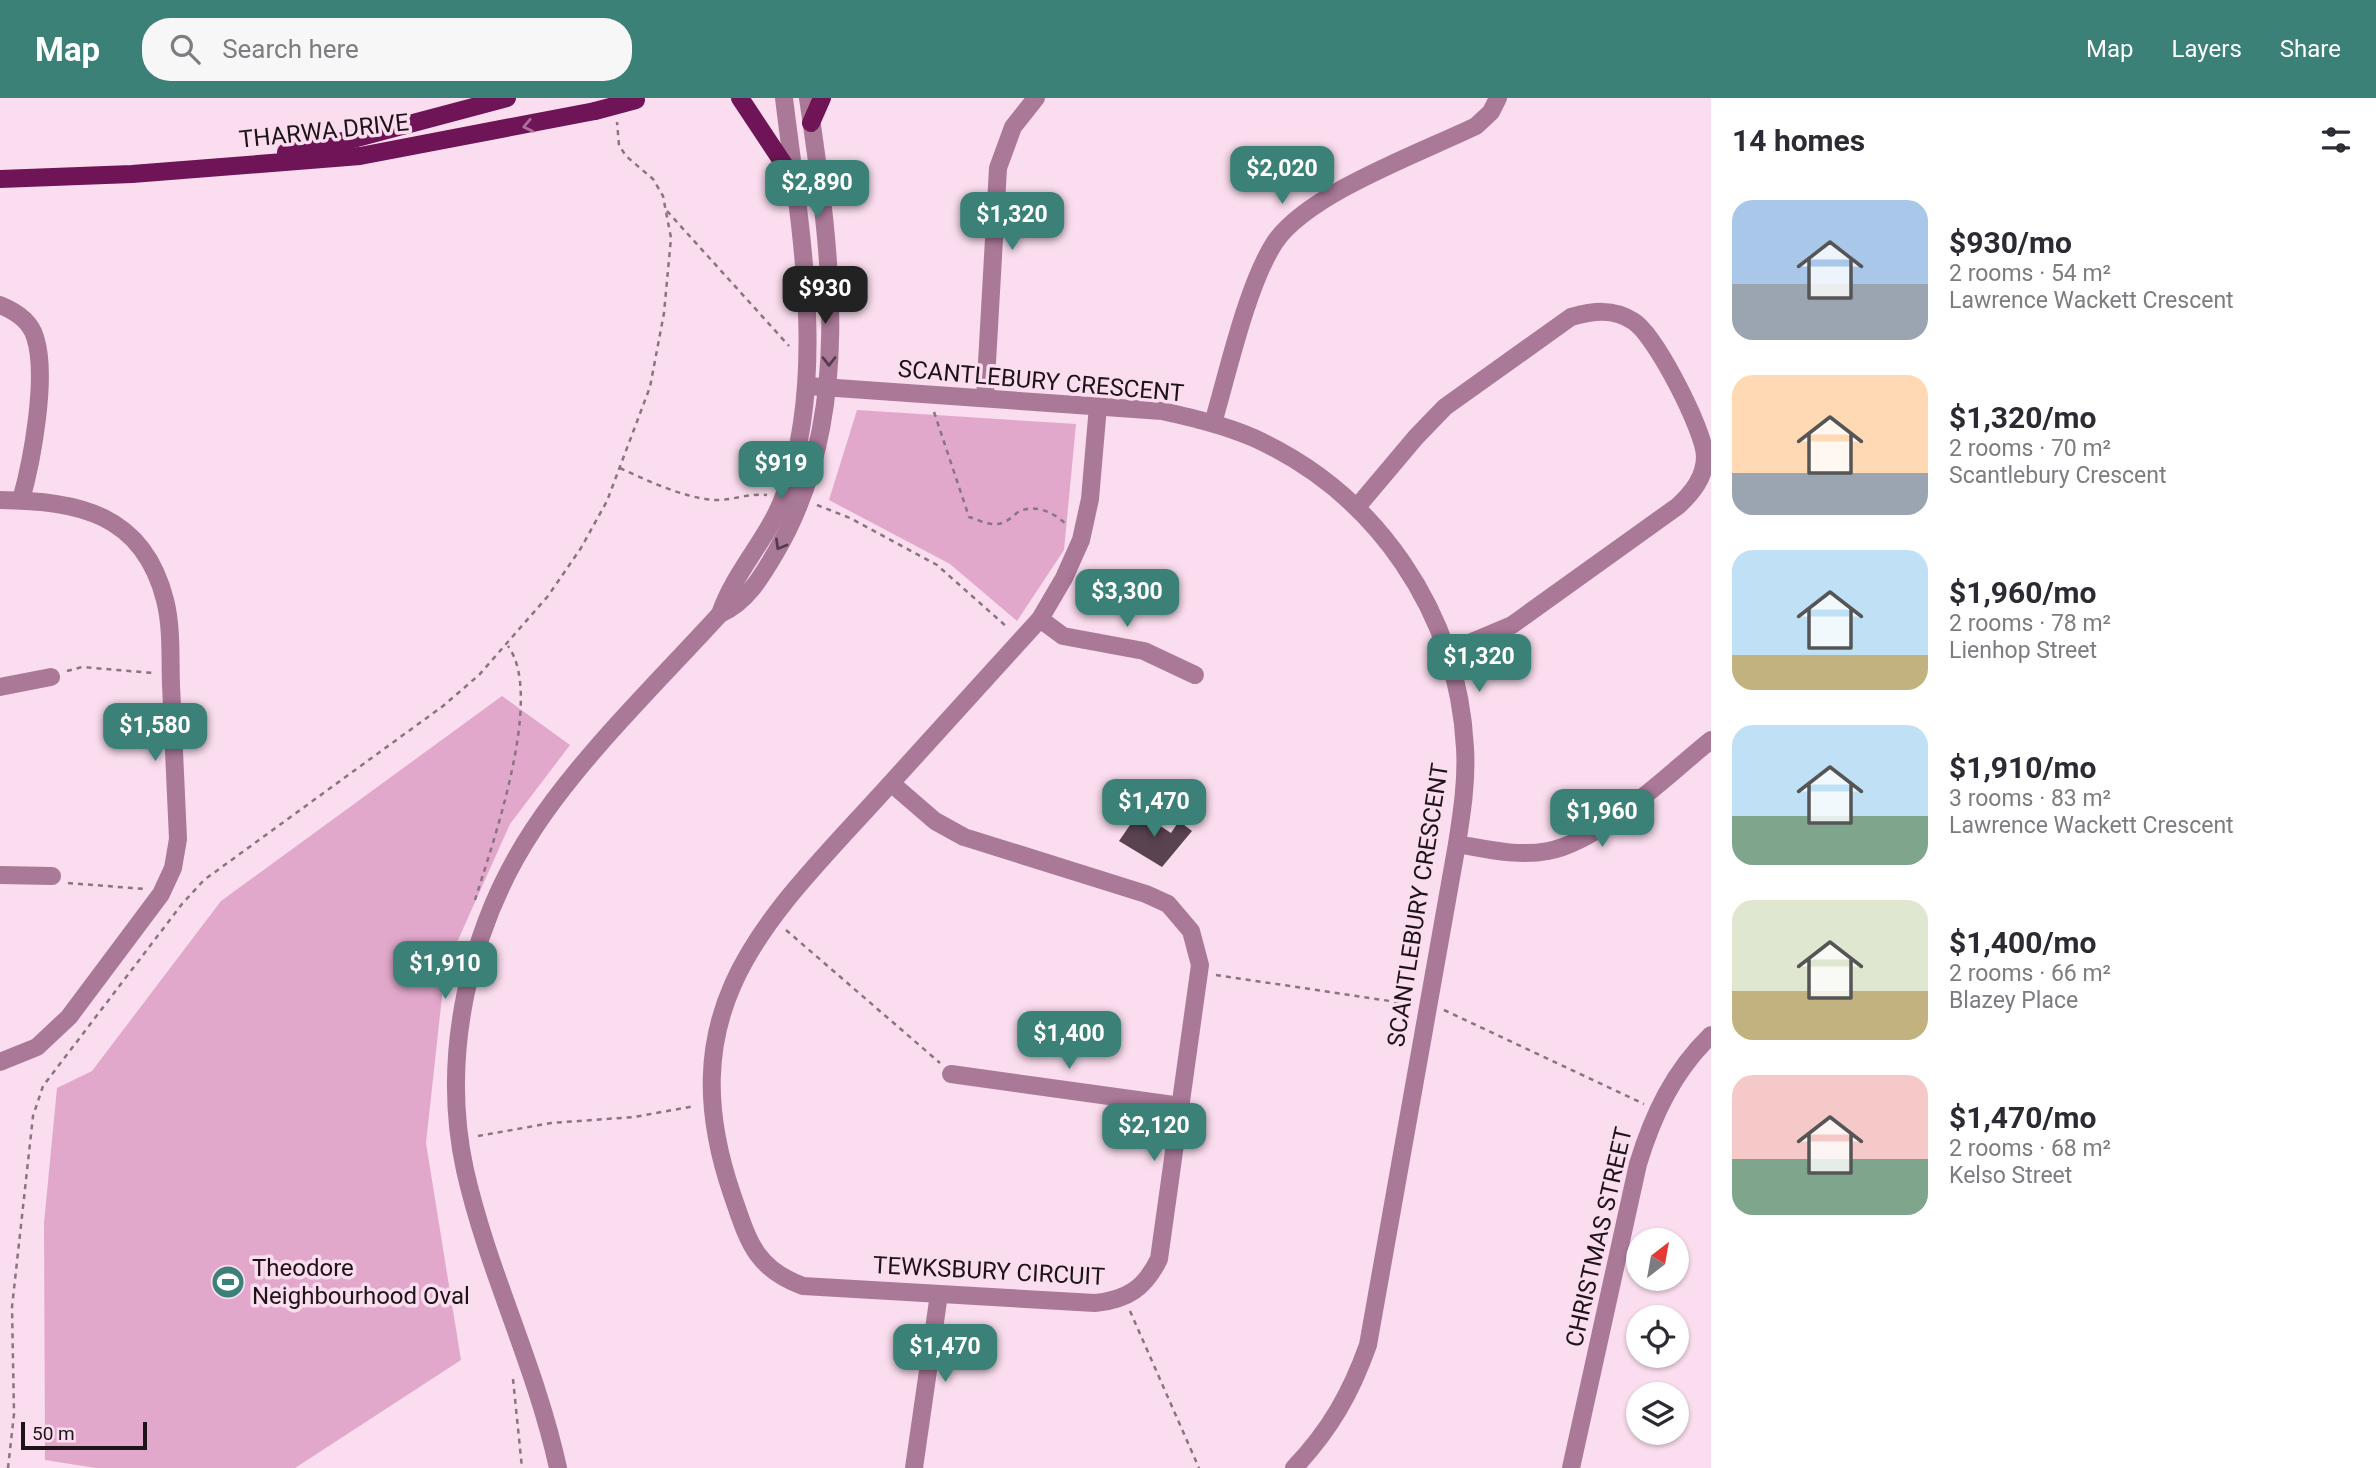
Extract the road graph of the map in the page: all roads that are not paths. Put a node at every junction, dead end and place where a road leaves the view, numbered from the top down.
1 (507, 98) edge
2 (740, 98) edge
3 (784, 98) edge
4 (808, 98) edge
5 (822, 98) edge
6 (1036, 98) edge
7 (1498, 98) edge
8 (640, 99) edge
9 (811, 123) junction
10 (214, 166) junction
11 (793, 178) junction
12 (0, 180) edge
13 (0, 305) edge
14 (808, 386) junction
15 (829, 388) junction
16 (985, 398) junction
17 (1098, 406) junction
18 (1213, 423) junction
19 (0, 500) edge
20 (21, 500) junction
21 (1357, 507) junction
22 (720, 614) junction
23 (1040, 619) junction
24 (1448, 652) junction
25 (1195, 675) dead end
26 (51, 677) road end
27 (0, 687) edge
28 (1711, 740) edge
29 (891, 783) junction
30 (1457, 844) junction
31 (0, 875) edge
32 (52, 876) road end
33 (1711, 1035) edge
34 (0, 1062) edge
35 (951, 1074) road end
36 (1181, 1106) junction
37 (939, 1294) junction
38 (558, 1468) edge
39 (914, 1468) edge
40 (1294, 1468) edge
41 (1571, 1468) edge

1 - 10 main road, THARWA DRIVE
2 - 11 main road
3 - 11 street
4 - 9 street
5 - 9 main road
6 - 16 street
7 - 18 street
8 -> 10 main road, THARWA DRIVE, bridge
9 -> 15 street
10 - 12 main road, THARWA DRIVE
11 - 14 street
13 - 20 street
14 - 15 street, SCANTLEBURY CRESCENT
14 - 22 street
15 - 16 street, SCANTLEBURY CRESCENT
15 -> 22 street
16 - 17 street, SCANTLEBURY CRESCENT
17 - 18 street, SCANTLEBURY CRESCENT
17 - 23 street, TEWKSBURY CIRCUIT
18 - 21 street, SCANTLEBURY CRESCENT
19 - 20 street
20 - 34 street
21 - 24 street, SCANTLEBURY CRESCENT
21 - 24 street
22 - 38 street
23 - 25 street
23 - 29 street, TEWKSBURY CIRCUIT
24 - 30 street, SCANTLEBURY CRESCENT
26 - 27 street
28 - 30 street
29 - 36 street, TEWKSBURY CIRCUIT
29 - 37 street, TEWKSBURY CIRCUIT
30 - 40 street, SCANTLEBURY CRESCENT
31 - 32 street
33 - 41 street, CHRISTMAS STREET
35 - 36 street
36 - 37 street, TEWKSBURY CIRCUIT
37 - 39 street

